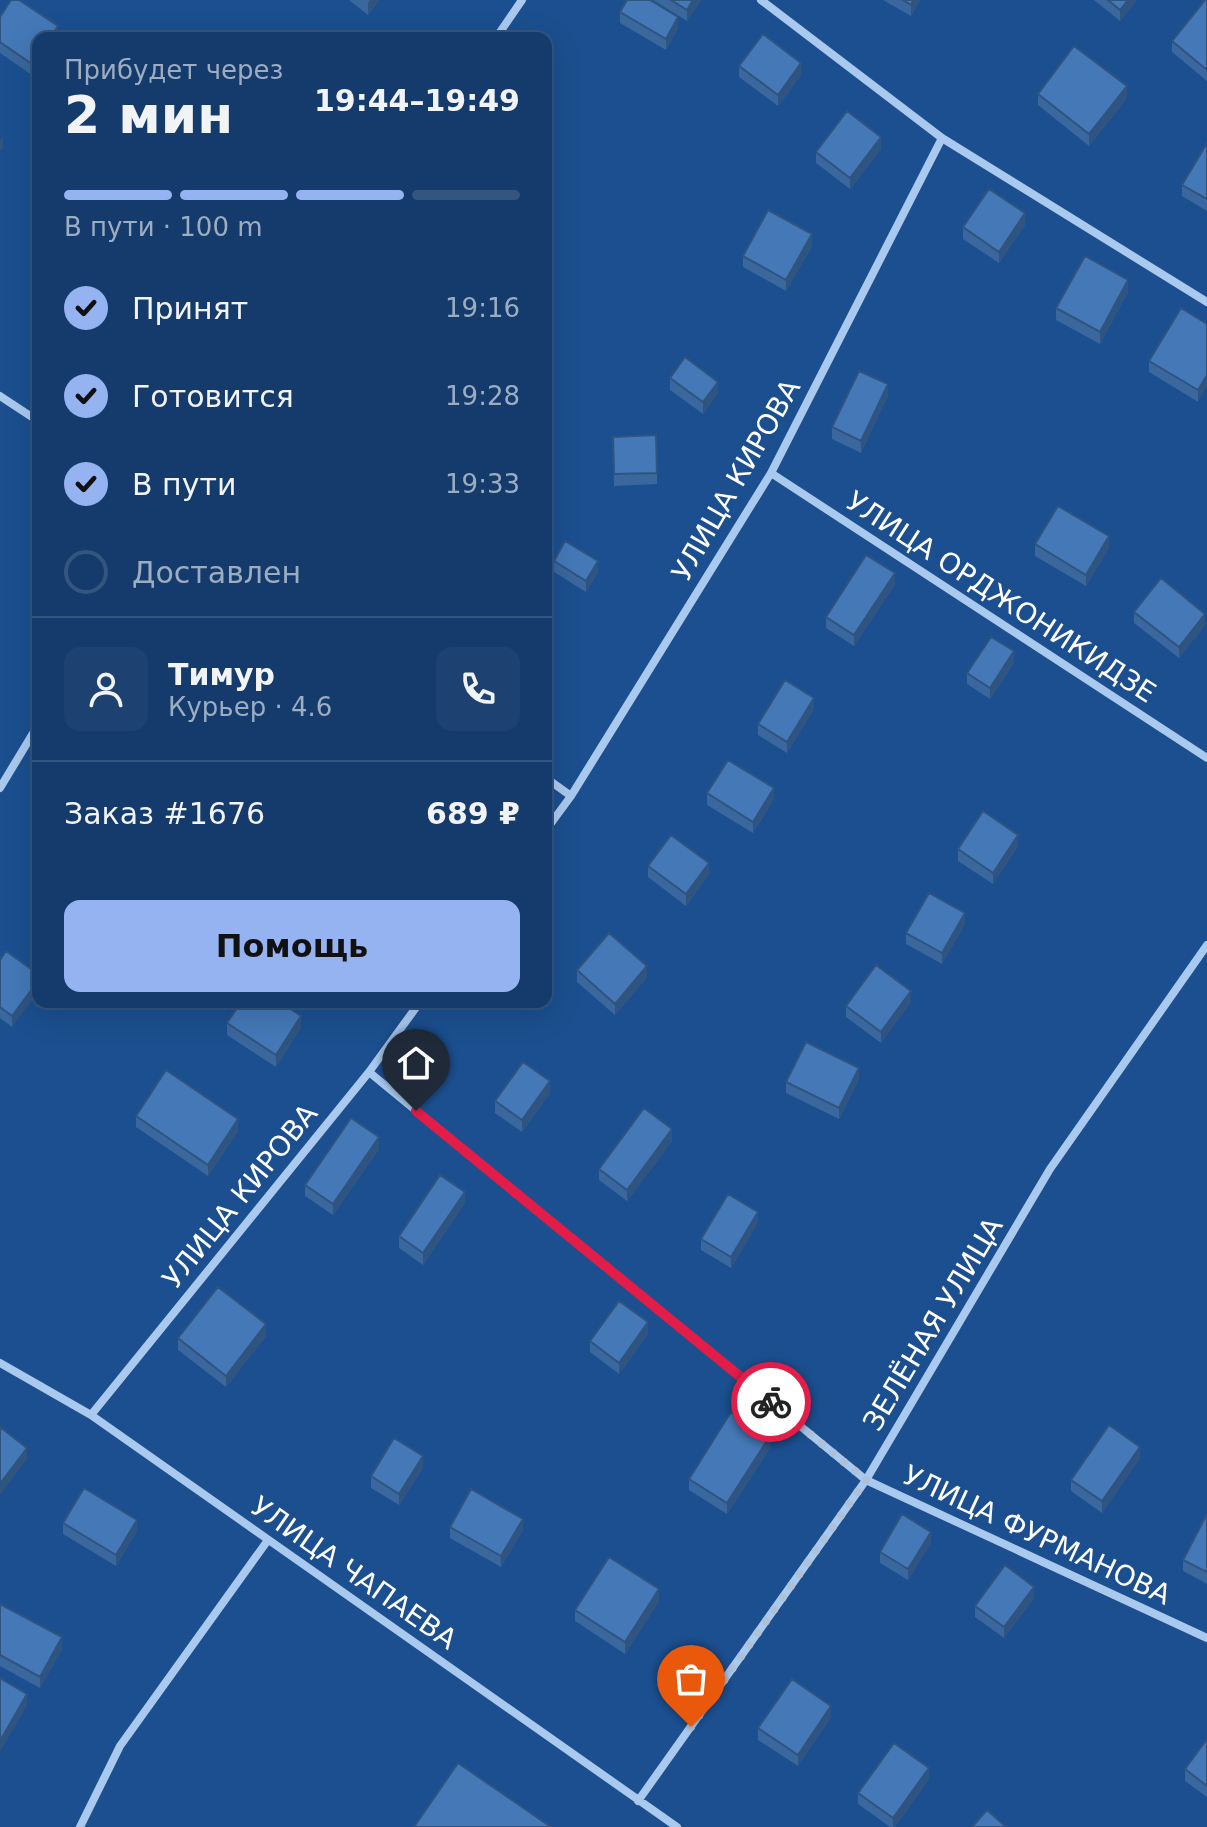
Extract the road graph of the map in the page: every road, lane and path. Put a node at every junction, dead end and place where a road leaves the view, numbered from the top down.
1 (522, 0) edge
2 (761, 0) edge
3 (500, 32) edge
4 (942, 138) junction
5 (1207, 302) edge
6 (0, 396) edge
7 (32, 417) edge
8 (771, 473) junction
9 (32, 735) edge
10 (1207, 758) edge
11 (552, 782) edge
12 (0, 788) edge
13 (571, 796) junction
14 (552, 822) edge
15 (1207, 945) edge
16 (416, 1008) edge
17 (369, 1072) junction
18 (0, 1363) edge
19 (91, 1415) junction
20 (866, 1480) junction
21 (268, 1540) junction
22 (1207, 1638) edge
23 (638, 1801) junction
24 (80, 1827) edge
25 (677, 1827) edge

1 - 3 street
2 - 4 street
4 - 5 street
4 - 8 street, УЛИЦА КИРОВА
6 - 7 street
8 - 10 street, УЛИЦА ОРДЖОНИКИДЗЕ
8 - 13 street, УЛИЦА КИРОВА
9 - 12 street
11 - 13 street
13 - 14 street, УЛИЦА КИРОВА
15 - 20 street, ЗЕЛЁНАЯ УЛИЦА
16 - 17 street, УЛИЦА КИРОВА
17 - 19 street, УЛИЦА КИРОВА
17 - 20 street, УЛИЦА ФУРМАНОВА
18 - 19 street, УЛИЦА ЧАПАЕВА
19 - 21 street, УЛИЦА ЧАПАЕВА
20 - 22 street, УЛИЦА ФУРМАНОВА
20 - 23 street, ЗЕЛЁНАЯ УЛИЦА
21 - 23 street, УЛИЦА ЧАПАЕВА
21 - 24 street
23 - 25 street, УЛИЦА ЧАПАЕВА

